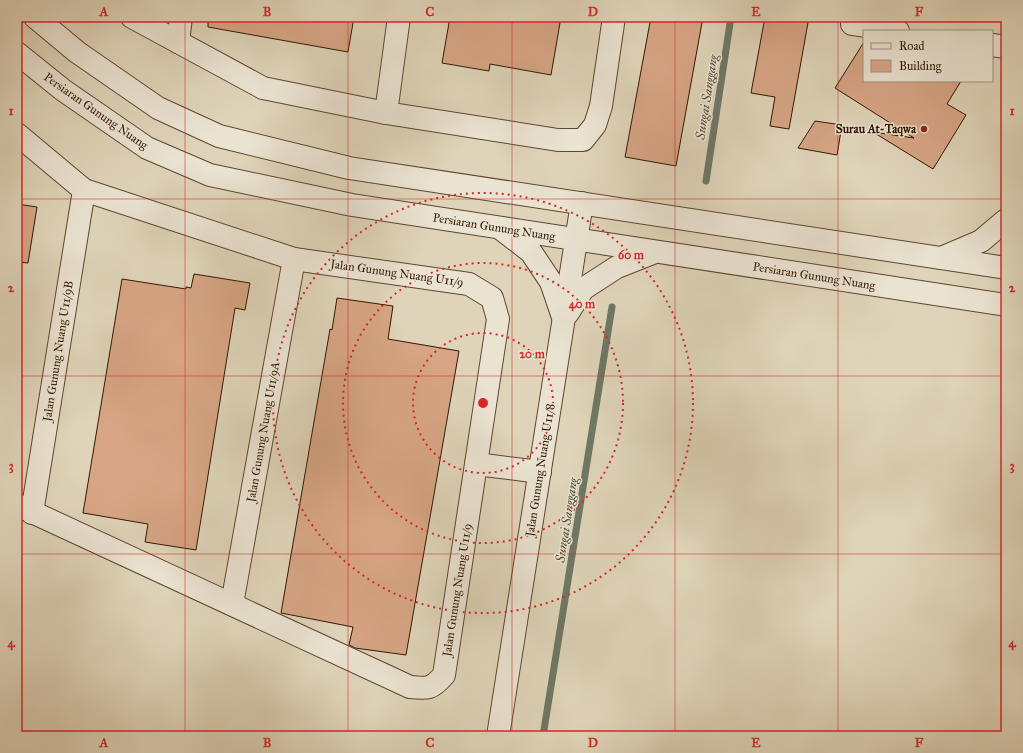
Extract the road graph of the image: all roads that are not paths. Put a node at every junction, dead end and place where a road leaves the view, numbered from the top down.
1 (35, 17) edge
2 (132, 17) edge
3 (181, 17) edge
4 (399, 17) edge
5 (614, 17) edge
6 (852, 24) dead end
7 (891, 30) edge
8 (178, 42) junction
9 (993, 45) edge
10 (1006, 47) edge
11 (17, 53) edge
12 (386, 113) junction
13 (17, 134) edge
14 (84, 190) junction
15 (582, 203) junction
16 (1006, 220) edge
17 (500, 228) junction
18 (576, 239) junction
19 (656, 252) junction
20 (294, 258) junction
21 (941, 258) junction
22 (1006, 268) edge
23 (1006, 305) edge
24 (564, 320) junction
25 (476, 464) junction
26 (540, 472) junction
27 (25, 509) edge
28 (232, 604) junction
29 (498, 736) edge

1 - 15 street
2 - 8 street
3 - 8 street
4 - 12 street
5 - 12 street
6 - 7 street
8 - 12 street
9 - 10 street
11 - 17 street, Persiaran Gunung Nuang
13 - 14 street, Jalan Gunung Nuang U11/9
14 - 20 street, Jalan Gunung Nuang U11/9
14 - 27 street, Jalan Gunung Nuang U11/9B
15 - 18 street, Jalan Gunung Nuang U11/8
15 - 21 street
16 - 21 street
17 - 18 street, Persiaran Gunung Nuang
17 - 24 street
18 - 19 street, Persiaran Gunung Nuang
18 - 24 street, Jalan Gunung Nuang U11/8
19 - 23 street, Persiaran Gunung Nuang
19 - 24 street
20 - 25 street, Jalan Gunung Nuang U11/9
20 - 28 street, Jalan Gunung Nuang U11/9A
21 - 22 street
24 - 26 street, Jalan Gunung Nuang U11/8
25 - 26 street
25 - 28 street, Jalan Gunung Nuang U11/9
26 - 29 street, Jalan Gunung Nuang U11/8
27 - 28 street

